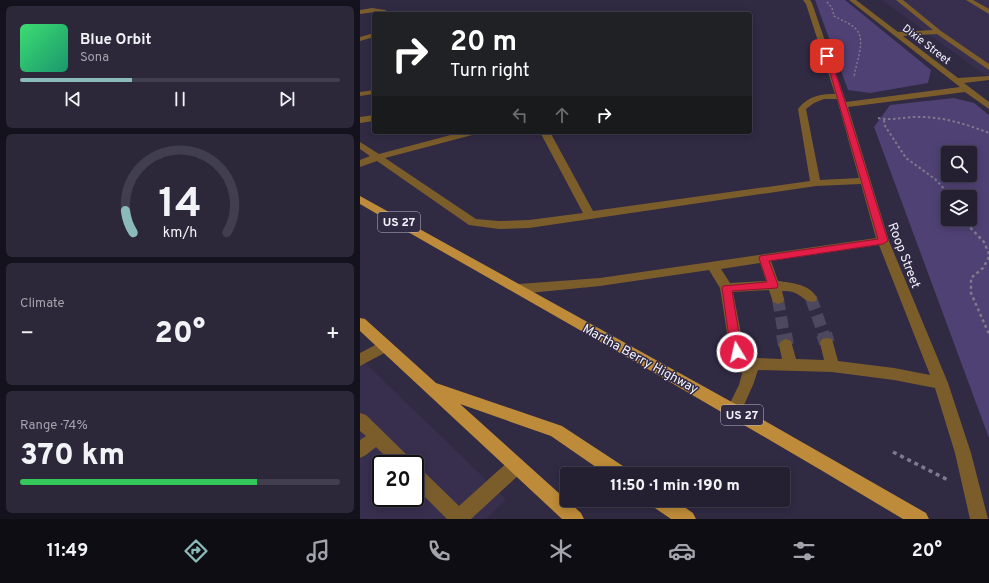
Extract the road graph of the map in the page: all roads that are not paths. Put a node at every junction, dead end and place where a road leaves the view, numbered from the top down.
1 (806, 0) edge
2 (852, 0) edge
3 (899, 0) edge
4 (969, 0) edge
5 (360, 12) edge
6 (387, 12) edge
7 (989, 12) edge
8 (939, 32) junction
9 (896, 34) junction
10 (372, 36) edge
11 (360, 39) edge
12 (989, 68) edge
13 (989, 78) edge
14 (957, 81) junction
15 (967, 89) junction
16 (372, 92) edge
17 (360, 94) edge
18 (842, 100) junction
19 (989, 106) edge
20 (372, 118) edge
21 (360, 120) edge
22 (465, 134) edge
23 (546, 134) edge
24 (360, 145) edge
25 (377, 157) junction
26 (360, 164) edge
27 (866, 181) junction
28 (816, 183) junction
29 (360, 199) edge
30 (590, 215) junction
31 (883, 241) junction
32 (764, 258) junction
33 (712, 266) junction
34 (773, 285) junction
35 (726, 288) junction
36 (519, 289) junction
37 (811, 298) tunnel mouth
38 (778, 299) tunnel mouth
39 (360, 323) edge
40 (827, 343) tunnel mouth
41 (786, 345) tunnel mouth
42 (385, 346) junction
43 (360, 360) edge
44 (752, 364) junction
45 (790, 365) junction
46 (832, 366) junction
47 (941, 383) junction
48 (430, 387) junction
49 (734, 410) junction
50 (360, 420) edge
51 (377, 437) junction
52 (360, 450) edge
53 (395, 455) edge
54 (516, 466) junction
55 (610, 467) edge
56 (424, 484) edge
57 (668, 507) edge
58 (575, 519) edge
59 (686, 519) edge
60 (920, 519) edge
61 (979, 519) edge

1 - 18 street, Roop Street
2 - 9 street, Dixie Street
3 - 8 street
4 - 7 street
5 - 6 street
8 - 9 street
8 - 12 street
9 - 14 street, Dixie Street
10 - 11 street
13 - 14 street
14 - 15 street, Dixie Street
15 - 18 street
15 - 19 street, Dixie Street
16 - 17 street
18 - 27 street, Roop Street
18 - 28 street
20 - 21 street
22 - 25 street
23 - 30 street
24 - 25 street
25 - 26 street
25 - 30 street
27 - 28 street
27 - 31 street, Roop Street
28 - 30 street
29 - 36 main road, Martha Berry Highway / US 27
31 - 32 street
31 - 47 street, Roop Street
32 - 33 street
32 - 34 street
33 - 35 street
33 - 36 street
34 - 35 street
34 - 37 street
34 - 38 street
35 - 44 street
36 - 49 main road, Martha Berry Highway / US 27
39 - 42 main road
40 - 46 street
41 - 45 street
42 - 43 street
42 - 48 main road
44 - 45 street
44 - 49 street
45 - 46 street
46 - 47 street
47 - 61 street, Roop Street
48 - 54 main road
48 - 55 main road
49 - 60 main road, Martha Berry Highway / US 27
50 - 51 street
51 - 52 street
51 - 53 street
54 - 56 street
54 - 58 main road
57 - 59 main road

